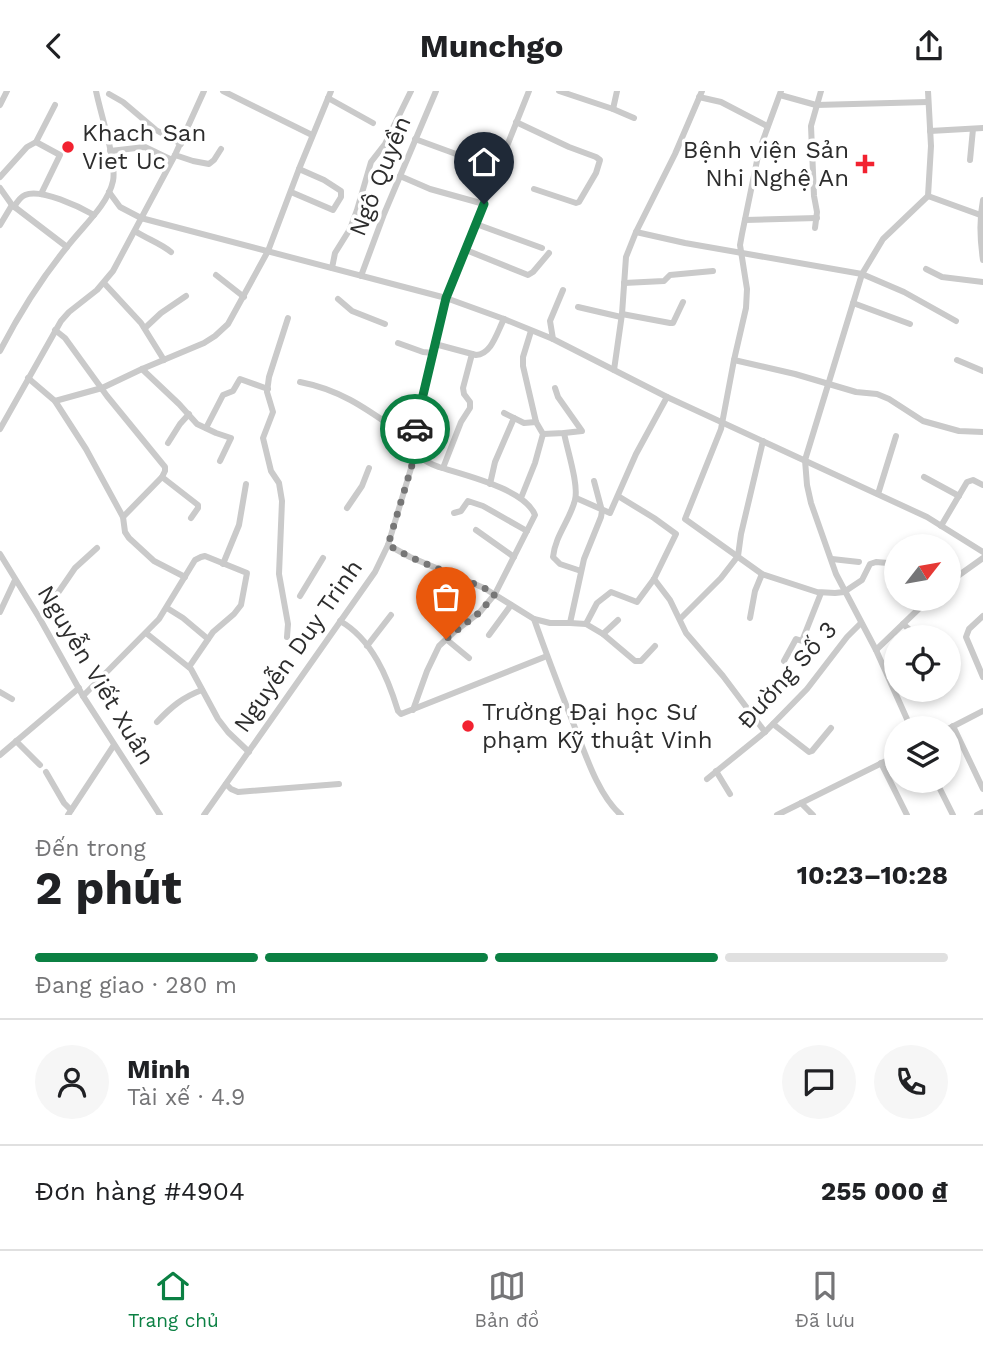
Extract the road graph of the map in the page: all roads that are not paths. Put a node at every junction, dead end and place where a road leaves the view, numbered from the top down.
1 (7, 91) edge
2 (96, 91) edge
3 (204, 91) edge
4 (223, 91) edge
5 (411, 91) edge
6 (436, 91) edge
7 (529, 91) edge
8 (559, 91) edge
9 (617, 91) edge
10 (821, 91) edge
11 (928, 91) edge
12 (109, 92) edge
13 (780, 93) edge
14 (329, 94) edge
15 (701, 94) edge
16 (928, 102) junction
17 (0, 105) edge
18 (55, 105) dead end
19 (816, 105) junction
20 (100, 109) junction
21 (613, 109) junction
22 (634, 118) dead end
23 (516, 122) junction
24 (373, 123) dead end
25 (767, 126) junction
26 (983, 128) edge
27 (973, 129) junction
28 (930, 131) junction
29 (313, 135) junction
30 (415, 139) junction
31 (36, 142) junction
32 (181, 144) junction
33 (221, 149) dead end
34 (110, 152) junction
35 (174, 157) junction
36 (970, 160) dead end
37 (299, 169) junction
38 (400, 176) junction
39 (0, 177) edge
40 (492, 183) junction
41 (0, 188) edge
42 (534, 189) dead end
43 (109, 192) junction
44 (290, 192) junction
45 (41, 194) junction
46 (929, 196) junction
47 (983, 200) edge
48 (484, 204) junction
49 (13, 206) junction
50 (94, 215) junction
51 (981, 215) edge
52 (141, 218) junction
53 (817, 218) junction
54 (745, 220) junction
55 (476, 224) junction
56 (0, 225) edge
57 (815, 228) dead end
58 (135, 231) junction
59 (636, 232) junction
60 (67, 247) junction
61 (542, 248) dead end
62 (466, 250) junction
63 (268, 251) junction
64 (171, 252) dead end
65 (549, 253) dead end
66 (741, 253) junction
67 (983, 260) edge
68 (332, 268) junction
69 (926, 269) dead end
70 (713, 271) dead end
71 (862, 274) junction
72 (216, 275) dead end
73 (361, 276) junction
74 (983, 282) edge
75 (104, 283) junction
76 (624, 283) junction
77 (563, 290) dead end
78 (186, 296) dead end
79 (244, 297) junction
80 (446, 298) junction
81 (338, 299) dead end
82 (683, 302) dead end
83 (853, 303) junction
84 (578, 307) dead end
85 (622, 316) junction
86 (288, 318) dead end
87 (504, 319) junction
88 (956, 321) dead end
89 (385, 324) dead end
90 (910, 324) dead end
91 (145, 328) junction
92 (55, 330) junction
93 (531, 331) junction
94 (552, 339) junction
95 (398, 343) dead end
96 (435, 344) junction
97 (0, 351) edge
98 (433, 353) junction
99 (472, 354) junction
100 (734, 359) junction
101 (164, 360) junction
102 (957, 361) dead end
103 (142, 369) junction
104 (614, 370) junction
105 (983, 371) edge
106 (28, 378) junction
107 (300, 382) dead end
108 (828, 385) junction
109 (102, 388) junction
110 (555, 388) dead end
111 (268, 389) junction
112 (667, 397) junction
113 (55, 401) junction
114 (504, 413) dead end
115 (189, 414) junction
116 (513, 418) junction
117 (722, 421) junction
118 (536, 422) junction
119 (206, 428) junction
120 (0, 429) edge
121 (983, 432) edge
122 (564, 433) junction
123 (543, 434) junction
124 (895, 436) dead end
125 (413, 441) junction
126 (763, 441) junction
127 (169, 443) dead end
128 (415, 455) junction
129 (805, 460) junction
130 (220, 461) dead end
131 (369, 468) dead end
132 (443, 468) junction
133 (162, 477) junction
134 (924, 477) dead end
135 (594, 481) dead end
136 (246, 484) dead end
137 (491, 484) junction
138 (983, 485) edge
139 (878, 494) junction
140 (618, 496) junction
141 (959, 496) junction
142 (522, 498) junction
143 (576, 498) junction
144 (347, 508) dead end
145 (602, 511) junction
146 (454, 513) dead end
147 (122, 517) junction
148 (191, 519) dead end
149 (941, 526) junction
150 (476, 530) dead end
151 (527, 530) junction
152 (388, 545) junction
153 (97, 548) dead end
154 (983, 552) edge
155 (0, 554) edge
156 (738, 556) junction
157 (514, 557) junction
158 (323, 558) dead end
159 (983, 558) edge
160 (832, 559) junction
161 (859, 562) dead end
162 (884, 563) edge
163 (223, 564) junction
164 (581, 571) junction
165 (762, 574) junction
166 (961, 574) edge
167 (185, 577) junction
168 (654, 579) junction
169 (15, 580) junction
170 (845, 592) junction
171 (821, 593) junction
172 (495, 594) junction
173 (300, 596) dead end
174 (511, 605) junction
175 (167, 608) junction
176 (1, 609) edge
177 (917, 611) edge
178 (391, 615) dead end
179 (983, 616) edge
180 (750, 618) dead end
181 (40, 619) junction
182 (534, 619) junction
183 (680, 619) junction
184 (618, 620) dead end
185 (341, 621) junction
186 (570, 623) junction
187 (861, 623) junction
188 (586, 624) junction
189 (903, 624) joint
190 (146, 633) junction
191 (603, 634) junction
192 (489, 635) dead end
193 (287, 637) dead end
194 (208, 639) junction
195 (446, 639) junction
196 (367, 646) junction
197 (655, 646) dead end
198 (876, 650) junction
199 (547, 656) junction
200 (469, 658) dead end
201 (784, 661) dead end
202 (188, 667) junction
203 (983, 677) edge
204 (79, 688) junction
205 (202, 690) junction
206 (0, 692) edge
207 (83, 697) junction
208 (12, 699) dead end
209 (413, 710) junction
210 (983, 711) edge
211 (906, 716) edge
212 (158, 722) dead end
213 (961, 722) edge
214 (773, 724) junction
215 (831, 728) dead end
216 (765, 732) junction
217 (16, 741) junction
218 (114, 745) junction
219 (961, 746) edge
220 (249, 752) junction
221 (1, 753) edge
222 (884, 762) edge
223 (881, 763) junction
224 (40, 765) dead end
225 (716, 771) junction
226 (46, 772) dead end
227 (707, 779) dead end
228 (226, 784) junction
229 (337, 785) dead end
230 (983, 789) edge
231 (942, 793) edge
232 (730, 794) dead end
233 (801, 803) junction
234 (70, 812) edge
235 (983, 812) edge
236 (160, 815) edge
237 (204, 815) edge
238 (621, 815) edge
239 (777, 815) edge
240 (813, 815) edge
241 (907, 815) edge
242 (953, 815) edge
243 (977, 815) edge

1 - 17 street
2 - 20 street
3 - 32 street
4 - 29 street
5 - 68 street
6 - 30 street, Ngô Quyền
7 - 23 street, Nguyễn Duy Trinh
8 - 21 street
9 - 21 street
10 - 19 street
11 - 16 street
12 - 20 street
12 - 32 street
13 - 19 street
13 - 25 street
14 - 24 street
14 - 29 street
15 - 25 street
15 - 59 street
16 - 19 street
16 - 28 street
18 - 31 street
19 - 53 street
20 - 34 street
21 - 22 street
23 - 40 street, Nguyễn Duy Trinh
23 - 42 street
25 - 54 street
26 - 27 street
27 - 28 street
27 - 36 street
28 - 46 street
29 - 37 street
30 - 38 street, Ngô Quyền
30 - 40 street
31 - 39 street
31 - 45 street
32 - 35 street
33 - 35 street
34 - 35 street
34 - 43 street
35 - 52 street
37 - 44 street
37 - 44 street
38 - 48 street
38 - 73 street, Ngô Quyền
40 - 48 street, Nguyễn Duy Trinh
41 - 49 street
43 - 50 street
43 - 52 street
44 - 63 street
45 - 49 street
45 - 50 street
46 - 51 street
46 - 71 street
47 - 51 street
48 - 55 street, Nguyễn Duy Trinh
49 - 56 street
49 - 60 street
50 - 60 street
51 - 67 street
52 - 58 street
52 - 63 street
53 - 54 street
53 - 57 street
54 - 66 street
55 - 61 street
55 - 62 street, Nguyễn Duy Trinh
58 - 64 street
58 - 75 street
59 - 66 street
59 - 76 street
60 - 97 street
62 - 65 street
62 - 80 street, Nguyễn Duy Trinh
63 - 68 street
63 - 79 street
66 - 71 street
66 - 100 street
68 - 73 street
69 - 74 street
70 - 76 street
71 - 83 street
71 - 88 street
72 - 79 street
73 - 80 street
75 - 91 street
75 - 92 street
76 - 85 street
77 - 94 street
78 - 91 street
79 - 101 street
80 - 87 street
80 - 96 street, Nguyễn Duy Trinh
81 - 89 street
82 - 85 street
83 - 90 street
83 - 108 street
84 - 85 street
85 - 104 street
86 - 111 street
87 - 93 street
87 - 99 street
91 - 101 street
92 - 106 street
92 - 109 street
93 - 94 street
93 - 118 street
94 - 104 street
95 - 98 street
96 - 98 street, Nguyễn Duy Trinh
96 - 99 street
98 - 125 street, Nguyễn Duy Trinh
99 - 132 street
100 - 108 street
100 - 117 street
101 - 103 street
102 - 105 street
103 - 109 street
103 - 115 street
104 - 112 street
106 - 113 street
106 - 120 street
107 - 125 street
108 - 121 street
108 - 129 street
109 - 113 street
109 - 133 street
110 - 122 street
111 - 119 street
111 - 193 street
112 - 117 street
112 - 140 street
113 - 147 street
114 - 116 street
115 - 119 street
115 - 127 street
116 - 118 street
116 - 137 street
117 - 126 street
117 - 156 street
118 - 123 street
119 - 130 street
122 - 123 street
122 - 143 street
123 - 142 street
124 - 139 street
125 - 128 street, Nguyễn Duy Trinh
126 - 129 street
126 - 156 street
128 - 132 street
128 - 152 street, Nguyễn Duy Trinh
129 - 139 street
129 - 160 street
131 - 144 street
132 - 137 street
133 - 147 street
133 - 148 street
134 - 141 street
135 - 145 street
136 - 163 street
137 - 142 street
138 - 141 street
139 - 149 street
140 - 145 street
140 - 168 street
141 - 149 street
142 - 151 street
143 - 145 street
143 - 164 street
145 - 164 street
146 - 151 street
147 - 167 street
149 - 154 street
150 - 157 street
151 - 157 street
152 - 172 street
152 - 185 street, Nguyễn Duy Trinh
153 - 181 street
155 - 169 street, Nguyễn Viết Xuân
156 - 165 street
156 - 183 street
157 - 172 street
158 - 173 street
159 - 166 street
160 - 161 street
160 - 170 street
162 - 170 street
163 - 167 street
163 - 194 street
164 - 186 street
165 - 171 street
165 - 180 street
167 - 175 street
168 - 183 street
168 - 188 street
169 - 176 street
169 - 181 street, Nguyễn Viết Xuân
170 - 171 street
170 - 187 street
171 - 201 street
172 - 174 street
172 - 195 street
174 - 182 street
174 - 192 street
175 - 190 street
175 - 194 street
177 - 189 street
178 - 196 street
179 - 203 street
181 - 204 street, Nguyễn Viết Xuân
182 - 186 street
182 - 199 street
183 - 216 street
184 - 191 street
185 - 196 street
185 - 220 street, Nguyễn Duy Trinh
186 - 188 street
187 - 198 street
187 - 214 street, Đường Số 3
188 - 191 street
189 - 198 street
190 - 202 street
190 - 207 street
191 - 197 street
194 - 202 street
195 - 200 street
195 - 209 street
196 - 209 street
198 - 211 street
199 - 209 street
199 - 238 street
202 - 205 street
204 - 207 street, Nguyễn Viết Xuân
204 - 217 street
205 - 212 street
205 - 220 street
206 - 208 street
207 - 218 street, Nguyễn Viết Xuân
210 - 213 street
214 - 215 street
214 - 216 street, Đường Số 3
216 - 225 street, Đường Số 3
217 - 221 street
217 - 224 street
218 - 234 street
218 - 236 street, Nguyễn Viết Xuân
219 - 230 street
220 - 228 street, Nguyễn Duy Trinh
222 - 223 street
223 - 233 street
223 - 241 street
225 - 227 street, Đường Số 3
225 - 232 street
226 - 234 street
228 - 229 street
228 - 237 street, Nguyễn Duy Trinh
231 - 242 street
233 - 239 street
233 - 240 street
235 - 243 street

